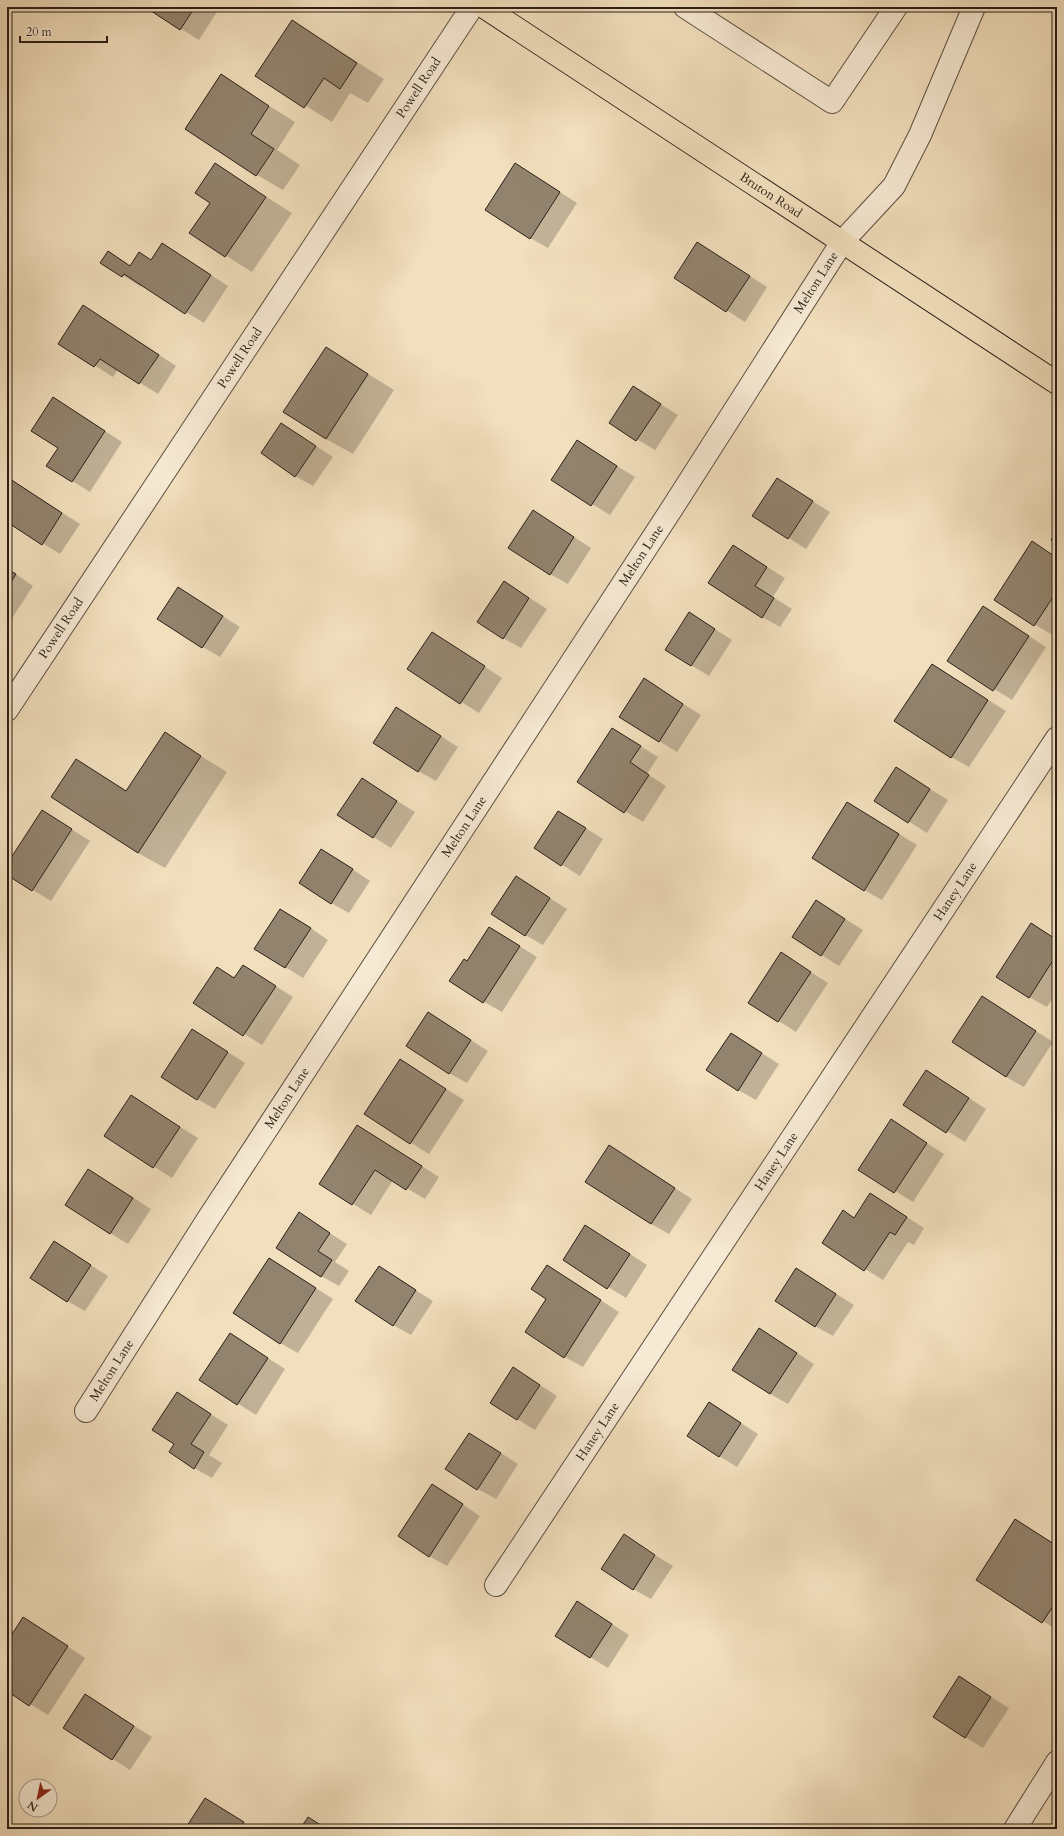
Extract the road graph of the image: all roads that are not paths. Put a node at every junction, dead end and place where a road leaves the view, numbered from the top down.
1 (472, 7) edge
2 (484, 7) edge
3 (685, 7) edge
4 (896, 7) edge
5 (974, 7) edge
6 (842, 242) junction
7 (1057, 383) edge
8 (7, 710) edge
9 (1057, 738) edge
10 (86, 1411) dead end
11 (496, 1585) dead end
12 (1057, 1762) edge
13 (1015, 1829) edge

1 - 8 street, Powell Road
2 - 6 main road, Bruton Road
3 - 4 street
5 - 6 street, Melton Lane
6 - 7 main road, Bruton Road
6 - 10 street, Melton Lane
9 - 11 street, Haney Lane
12 - 13 street

